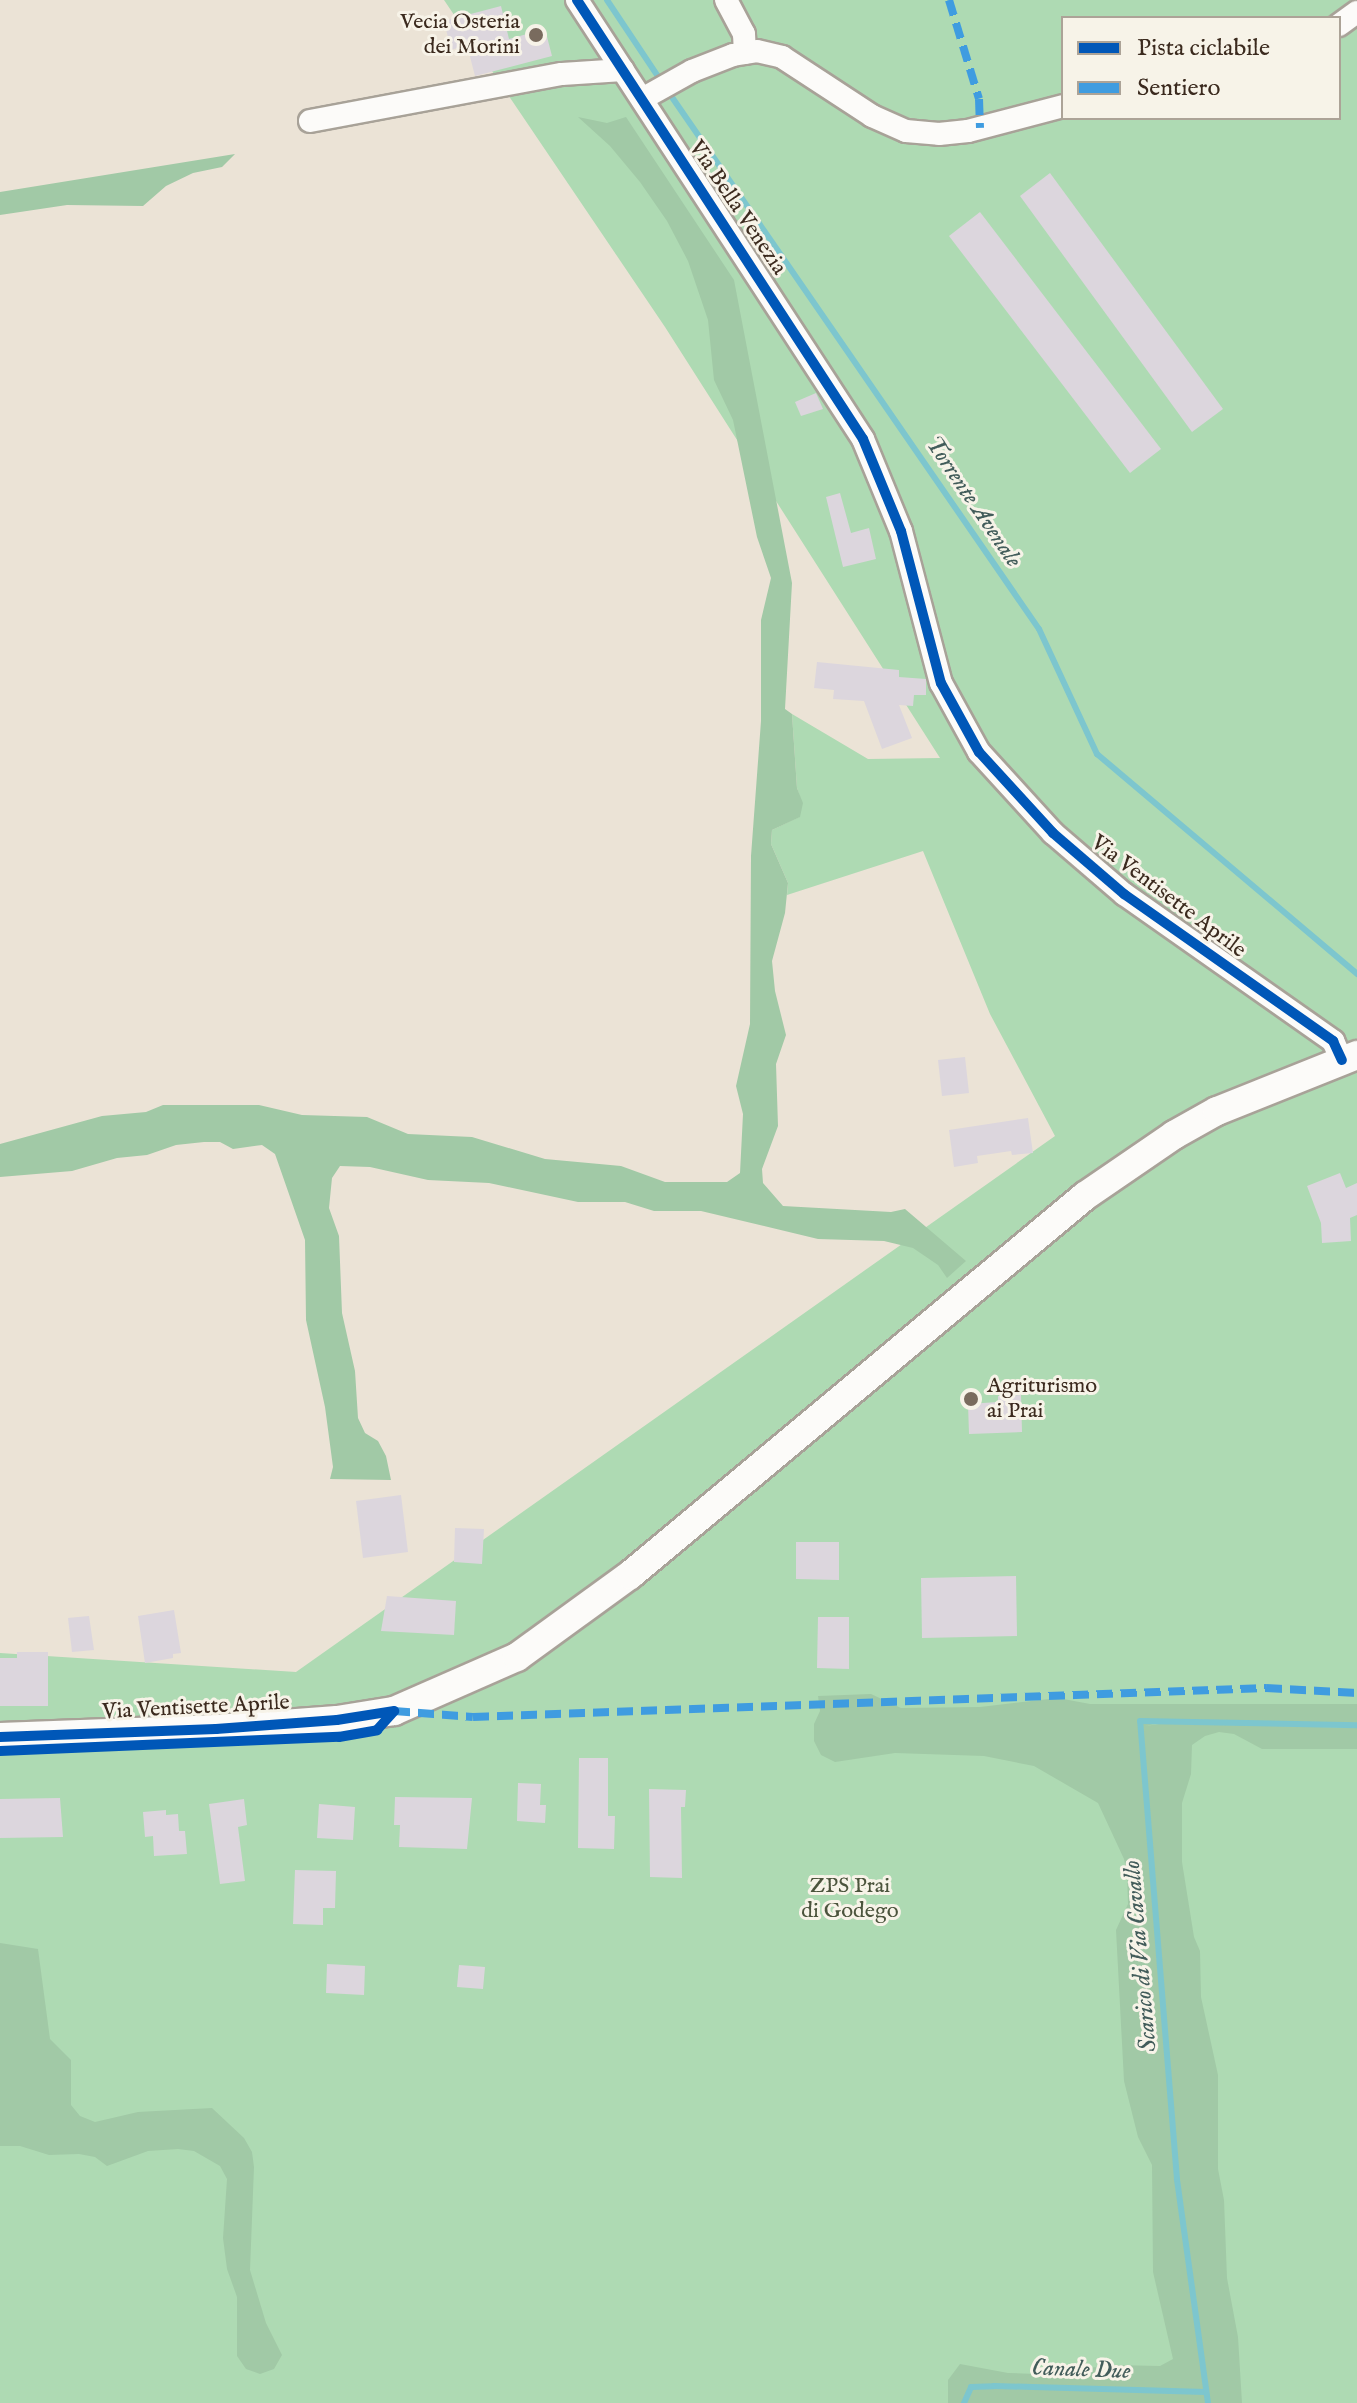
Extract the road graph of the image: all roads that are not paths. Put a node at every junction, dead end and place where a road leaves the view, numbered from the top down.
1 (577, 0) edge
2 (726, 0) edge
3 (745, 53) junction
4 (623, 70) junction
5 (648, 96) junction
6 (1061, 107) edge
7 (310, 121) dead end
8 (863, 439) joint
9 (1349, 1058) edge
10 (0, 1737) edge

1 - 4 street, Via Bella Venezia
2 - 3 street
3 - 5 street
3 - 6 street
4 - 5 street, Via Bella Venezia
4 - 7 street
5 - 8 street, Via Bella Venezia
8 - 9 street, Via Ventisette Aprile
9 - 10 main road, Via Ventisette Aprile

